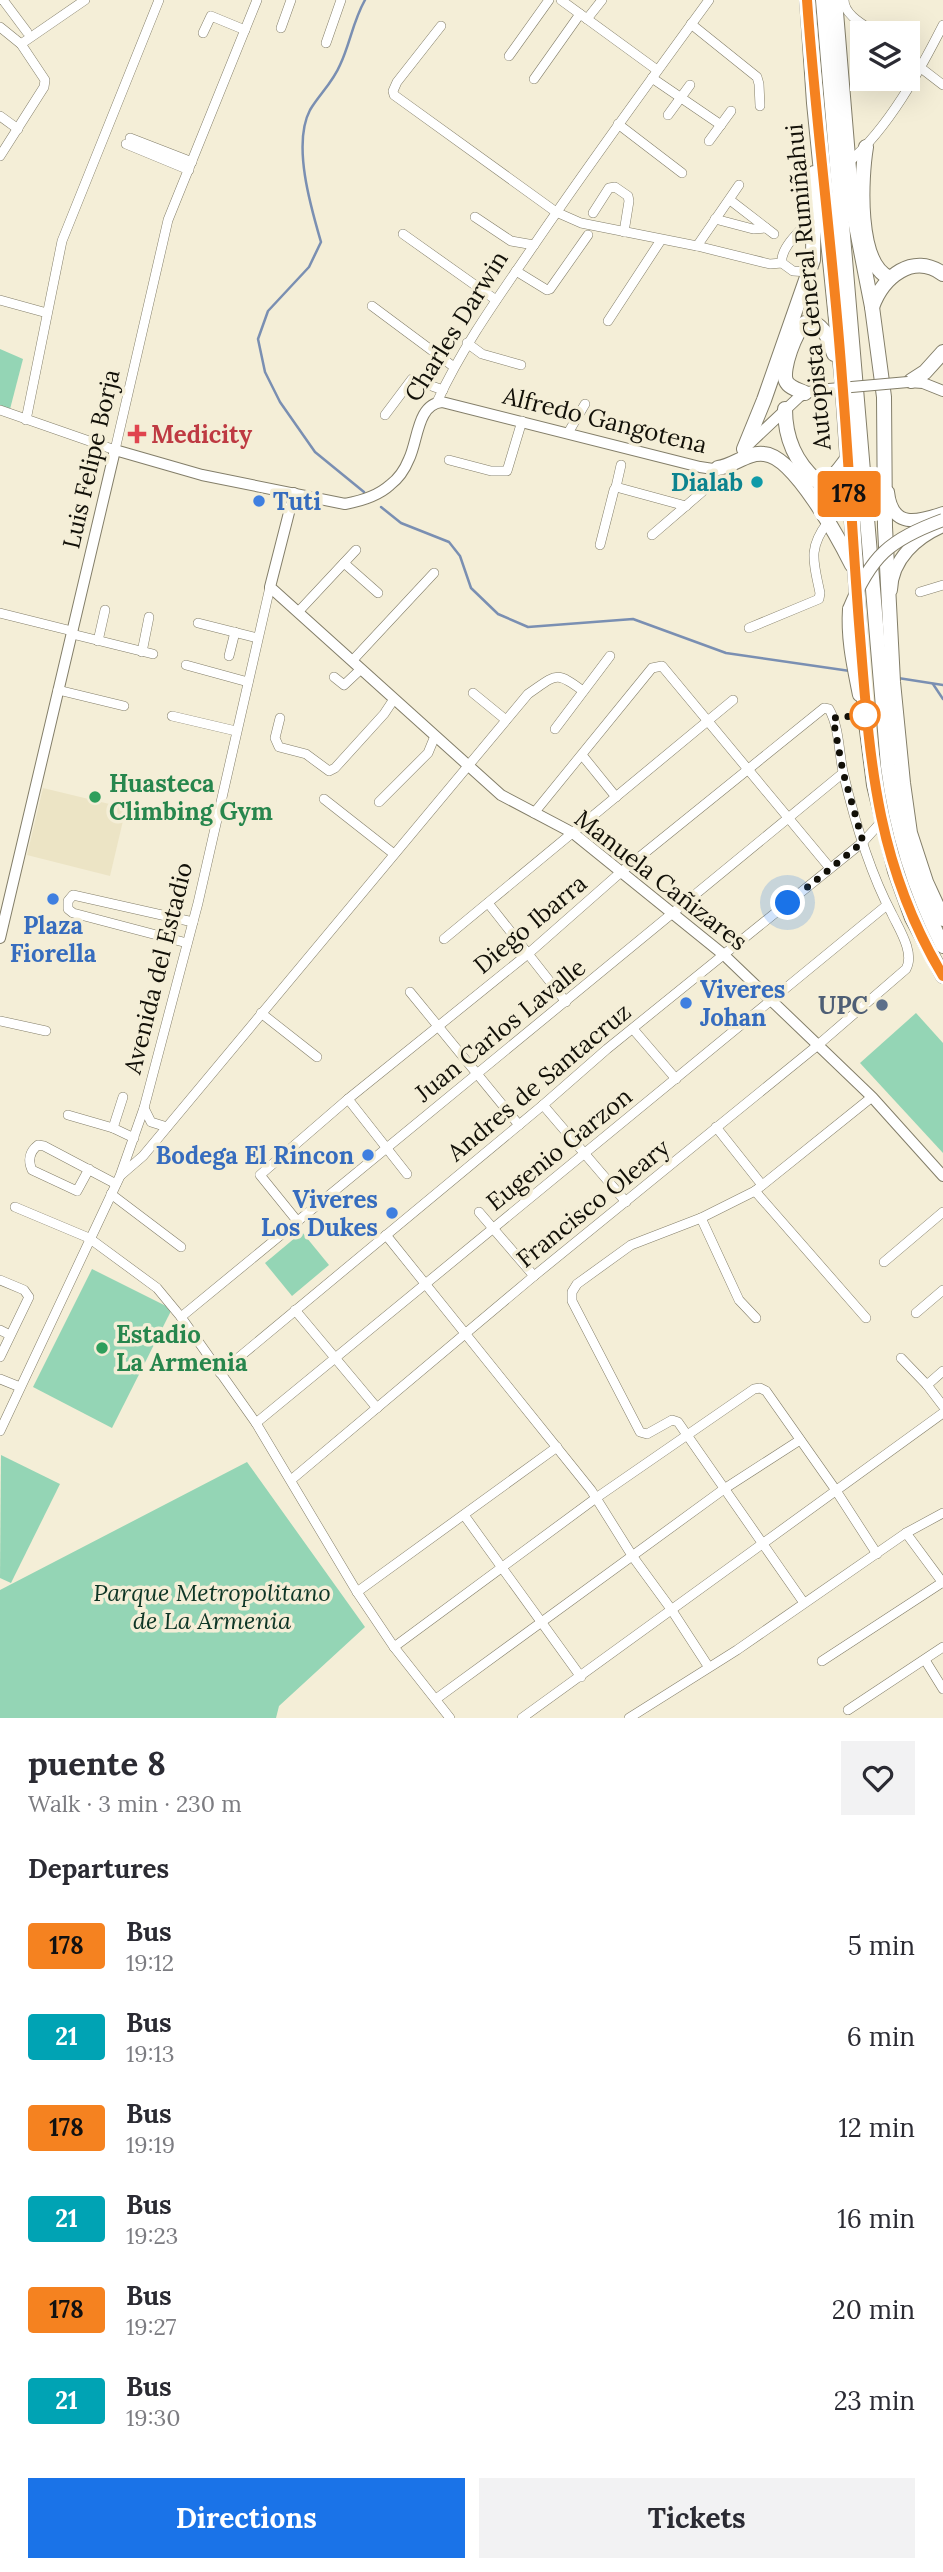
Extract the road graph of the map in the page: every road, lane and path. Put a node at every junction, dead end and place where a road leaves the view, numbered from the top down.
1 (4, 0) edge
2 (85, 0) edge
3 (159, 0) edge
4 (257, 0) edge
5 (291, 0) edge
6 (341, 0) edge
7 (549, 0) edge
8 (561, 0) edge
9 (602, 0) edge
10 (709, 0) edge
11 (807, 0) edge
12 (824, 0) edge
13 (835, 0) edge
14 (844, 0) edge
15 (583, 16) junction
16 (859, 21) edge
17 (691, 24) junction
18 (943, 25) edge
19 (442, 26) dead end
20 (0, 27) edge
21 (281, 27) dead end
22 (245, 30) junction
23 (27, 32) dead end
24 (203, 33) dead end
25 (326, 43) dead end
26 (21, 44) junction
27 (509, 56) dead end
28 (922, 68) junction
29 (655, 74) junction
30 (534, 79) dead end
31 (690, 85) dead end
32 (943, 85) edge
33 (681, 97) junction
34 (814, 103) junction
35 (760, 106) dead end
36 (730, 111) dead end
37 (668, 115) dead end
38 (0, 117) edge
39 (618, 124) junction
40 (721, 125) junction
41 (18, 129) junction
42 (128, 141) dead end
43 (709, 141) dead end
44 (866, 147) junction
45 (0, 156) edge
46 (849, 162) junction
47 (190, 166) junction
48 (682, 173) dead end
49 (739, 186) dead end
50 (730, 200) junction
51 (556, 212) junction
52 (593, 213) dead end
53 (475, 217) dead end
54 (715, 219) junction
55 (807, 223) dead end
56 (624, 232) junction
57 (403, 234) dead end
58 (588, 235) dead end
59 (661, 240) junction
60 (534, 244) junction
61 (697, 246) junction
62 (782, 263) junction
63 (516, 271) junction
64 (809, 272) junction
65 (943, 274) edge
66 (890, 278) junction
67 (0, 300) edge
68 (496, 300) junction
69 (372, 306) dead end
70 (872, 307) junction
71 (47, 313) junction
72 (608, 321) dead end
73 (467, 344) junction
74 (943, 352) edge
75 (521, 365) dead end
76 (454, 367) junction
77 (842, 379) junction
78 (910, 382) junction
79 (443, 390) junction
80 (943, 390) edge
81 (805, 393) junction
82 (437, 402) junction
83 (585, 404) dead end
84 (785, 409) junction
85 (0, 410) edge
86 (385, 415) dead end
87 (26, 420) junction
88 (522, 421) junction
89 (568, 433) junction
90 (744, 449) junction
91 (115, 450) junction
92 (847, 459) junction
93 (449, 460) dead end
94 (886, 460) junction
95 (621, 465) dead end
96 (718, 468) junction
97 (616, 487) junction
98 (294, 493) junction
99 (686, 506) junction
100 (943, 513) edge
101 (943, 520) edge
102 (828, 522) junction
103 (943, 526) edge
104 (652, 535) dead end
105 (600, 545) dead end
106 (356, 550) dead end
107 (344, 563) junction
108 (855, 570) junction
109 (434, 573) dead end
110 (270, 587) junction
111 (942, 588) edge
112 (920, 592) dead end
113 (378, 593) dead end
114 (105, 610) dead end
115 (299, 611) junction
116 (0, 613) edge
117 (149, 617) dead end
118 (198, 623) dead end
119 (749, 628) dead end
120 (235, 632) junction
121 (72, 633) junction
122 (257, 638) junction
123 (98, 641) junction
124 (142, 652) junction
125 (153, 654) dead end
126 (229, 656) dead end
127 (610, 656) dead end
128 (352, 661) junction
129 (186, 665) dead end
130 (361, 669) junction
131 (888, 673) junction
132 (334, 677) dead end
133 (247, 681) junction
134 (58, 690) junction
135 (583, 691) junction
136 (473, 693) dead end
137 (394, 699) junction
138 (733, 700) dead end
139 (124, 706) dead end
140 (172, 716) dead end
141 (280, 718) dead end
142 (506, 720) junction
143 (709, 720) junction
144 (555, 729) dead end
145 (236, 731) junction
146 (435, 736) junction
147 (870, 753) junction
148 (582, 755) junction
149 (467, 765) junction
150 (748, 770) junction
151 (843, 772) junction
152 (616, 797) junction
153 (324, 799) dead end
154 (379, 802) dead end
155 (534, 813) junction
156 (788, 817) junction
157 (881, 822) junction
158 (573, 833) junction
159 (863, 842) junction
160 (394, 854) junction
161 (830, 868) junction
162 (621, 872) junction
163 (488, 903) junction
164 (887, 905) junction
165 (672, 913) junction
166 (943, 919) edge
167 (193, 922) junction
168 (0, 938) edge
169 (444, 940) dead end
170 (187, 943) junction
171 (943, 946) edge
172 (529, 953) junction
173 (724, 955) junction
174 (943, 976) edge
175 (410, 992) dead end
176 (772, 1000) junction
177 (566, 1002) junction
178 (261, 1013) junction
179 (0, 1021) edge
180 (438, 1026) junction
181 (633, 1029) junction
182 (46, 1031) dead end
183 (818, 1045) junction
184 (317, 1057) dead end
185 (478, 1075) junction
186 (676, 1079) junction
187 (123, 1097) dead end
188 (872, 1097) junction
189 (348, 1099) junction
190 (544, 1105) junction
191 (144, 1108) junction
192 (68, 1115) dead end
193 (519, 1125) junction
194 (167, 1127) junction
195 (716, 1127) junction
196 (113, 1128) junction
197 (134, 1138) junction
198 (387, 1148) junction
199 (586, 1153) junction
200 (89, 1170) junction
201 (407, 1174) dead end
202 (943, 1176) edge
203 (118, 1180) junction
204 (759, 1188) junction
205 (111, 1194) junction
206 (626, 1202) junction
207 (15, 1207) dead end
208 (479, 1212) dead end
209 (943, 1212) edge
210 (701, 1218) junction
211 (298, 1222) junction
212 (494, 1227) junction
213 (386, 1235) junction
214 (89, 1238) junction
215 (181, 1247) dead end
216 (884, 1262) dead end
217 (534, 1276) junction
218 (0, 1280) edge
219 (425, 1283) junction
220 (943, 1290) edge
221 (296, 1310) junction
222 (916, 1313) dead end
223 (181, 1317) junction
224 (756, 1318) dead end
225 (866, 1318) dead end
226 (0, 1330) edge
227 (465, 1333) junction
228 (10, 1335) junction
229 (0, 1357) edge
230 (334, 1358) junction
231 (901, 1358) dead end
232 (943, 1371) edge
233 (220, 1373) junction
234 (0, 1379) edge
235 (927, 1385) junction
236 (20, 1387) junction
237 (943, 1406) edge
238 (377, 1408) junction
239 (943, 1413) edge
240 (256, 1423) junction
241 (0, 1431) edge
242 (687, 1435) junction
243 (800, 1440) junction
244 (557, 1447) junction
245 (291, 1480) junction
246 (724, 1489) junction
247 (835, 1489) junction
248 (596, 1499) junction
249 (943, 1513) edge
250 (464, 1516) junction
251 (906, 1533) junction
252 (763, 1544) junction
253 (877, 1554) junction
254 (633, 1557) junction
255 (502, 1567) junction
256 (943, 1582) edge
257 (358, 1592) junction
258 (804, 1603) junction
259 (671, 1609) junction
260 (541, 1622) junction
261 (394, 1647) junction
262 (943, 1647) edge
263 (925, 1660) junction
264 (822, 1661) dead end
265 (708, 1667) junction
266 (581, 1677) junction
267 (943, 1689) edge
268 (436, 1699) junction
269 (848, 1710) dead end
270 (450, 1718) edge
271 (522, 1718) edge
272 (629, 1718) edge

1 - 23 street
2 - 26 street
3 - 71 street
4 - 22 street, Luis Felipe Borja
5 - 21 street
6 - 25 street
7 - 27 street
8 - 15 street
9 - 15 street
10 - 17 street, Charles Darwin
11 - 34 main road, Autopista General Rumiñahui
12 - 131 main road, Autopista General Rumiñahui
13 - 46 main road
14 - 16 street
15 - 29 street
15 - 30 street
17 - 29 street, Charles Darwin
17 - 35 street
18 - 28 street
19 - 51 street
20 - 26 street
22 - 24 street
22 - 47 street, Luis Felipe Borja
26 - 41 street
28 - 32 street
28 - 44 street
29 - 33 street
29 - 39 street, Charles Darwin
31 - 33 street
33 - 37 street
33 - 40 street
34 - 64 main road
34 - 77 main road, Autopista General Rumiñahui
36 - 40 street
38 - 41 street
39 - 48 street
39 - 51 street, Charles Darwin
40 - 43 street
41 - 45 street
42 - 47 street
44 - 46 street
44 - 66 main road
46 - 70 main road
47 - 91 street, Luis Felipe Borja
49 - 50 street
50 - 54 street
50 - 54 street
51 - 56 street
51 - 60 street, Charles Darwin
52 - 56 street
53 - 60 street
54 - 61 street
55 - 62 street
56 - 59 street
57 - 68 street
58 - 63 street
59 - 61 street
59 - 72 street
60 - 63 street, Charles Darwin
61 - 62 street
62 - 64 street
63 - 68 street, Charles Darwin
64 - 90 main road
65 - 66 main road
66 - 70 main road
67 - 71 street
68 - 73 street, Charles Darwin
69 - 76 street
70 - 94 main road
71 - 87 street
73 - 75 street
73 - 76 street, Charles Darwin
74 - 78 main road
76 - 79 street, Charles Darwin
77 - 81 main road
77 - 92 main road, Autopista General Rumiñahui
78 - 80 street, Alfredo Gangotena
78 - 81 street, Alfredo Gangotena, bridge
79 - 82 street, Charles Darwin
79 - 86 street
81 - 84 street, Alfredo Gangotena
82 - 88 street, Alfredo Gangotena
82 - 98 street, Charles Darwin
83 - 89 street
84 - 90 street, Alfredo Gangotena
84 - 92 main road
85 - 87 street, Charles Darwin
87 - 91 street, Charles Darwin
88 - 89 street, Alfredo Gangotena
88 - 93 street
89 - 96 street, Alfredo Gangotena
90 - 96 street, Alfredo Gangotena
91 - 98 street, Charles Darwin
91 - 121 street, Luis Felipe Borja
92 - 108 main road, Autopista General Rumiñahui
94 - 100 main road
94 - 131 main road
95 - 97 street
96 - 99 street
96 - 102 main road
97 - 99 street
97 - 105 street
98 - 110 street, Avenida del Estadio
99 - 104 street
101 - 147 main road, bridge
102 - 108 main road
102 - 119 street
103 - 131 main road
106 - 107 street
107 - 113 street
107 - 115 street
108 - 147 main road, Autopista General Rumiñahui
109 - 128 street
110 - 115 street, Manuela Cañizares
110 - 122 street, Avenida del Estadio
111 - 112 street
114 - 123 street
115 - 128 street, Manuela Cañizares
116 - 121 street
117 - 124 street
118 - 120 street
120 - 122 street
120 - 126 street
121 - 123 street
121 - 134 street, Luis Felipe Borja
122 - 133 street, Avenida del Estadio
123 - 124 street
124 - 125 street
127 - 135 street
128 - 130 street, Manuela Cañizares
129 - 133 street
130 - 132 street
130 - 137 street, Manuela Cañizares
131 - 166 main road
131 - 171 main road, Autopista General Rumiñahui
133 - 145 street, Avenida del Estadio
134 - 139 street
134 - 168 street, Luis Felipe Borja
135 - 142 street
135 - 144 street
136 - 142 street
137 - 141 street
137 - 146 street, Manuela Cañizares
138 - 143 street
140 - 145 street
142 - 149 street
143 - 148 street
143 - 150 street
143 - 152 street
145 - 167 street, Avenida del Estadio
146 - 149 street, Manuela Cañizares
146 - 154 street
147 - 157 main road, Autopista General Rumiñahui
148 - 152 street
148 - 155 street
149 - 155 street, Manuela Cañizares
149 - 160 street
150 - 151 street, Diego Ibarra
150 - 156 street
150 - 162 street, Diego Ibarra
151 - 156 street, Juan Carlos Lavalle
151 - 159 street
152 - 158 street
153 - 160 street
155 - 158 street, Manuela Cañizares
156 - 161 street
156 - 165 street, Juan Carlos Lavalle
157 - 159 street, Andres de Santacruz
157 - 174 main road, Autopista General Rumiñahui
158 - 162 street, Manuela Cañizares
158 - 163 street
159 - 161 street, Andres de Santacruz
159 - 164 street
160 - 178 street
161 - 173 street, Andres de Santacruz
162 - 165 street, Manuela Cañizares
162 - 172 street, Diego Ibarra
163 - 169 street
163 - 172 street
164 - 176 street, Eugenio Garzon
164 - 183 street, Francisco Oleary
165 - 173 street, Manuela Cañizares
165 - 177 street, Juan Carlos Lavalle
167 - 170 street, Avenida del Estadio
167 - 170 street
170 - 191 street, Avenida del Estadio
172 - 177 street
172 - 180 street, Diego Ibarra
173 - 176 street, Manuela Cañizares
173 - 181 street, Andres de Santacruz
175 - 180 street
176 - 183 street, Manuela Cañizares
176 - 186 street, Eugenio Garzon
177 - 185 street, Juan Carlos Lavalle
178 - 184 street
178 - 194 street
179 - 182 street
180 - 185 street
180 - 189 street, Diego Ibarra
181 - 186 street
181 - 190 street, Andres de Santacruz
183 - 188 street, Manuela Cañizares
183 - 195 street, Francisco Oleary
185 - 193 street
185 - 198 street, Juan Carlos Lavalle
186 - 199 street, Eugenio Garzon
187 - 196 street
188 - 202 street, Manuela Cañizares
188 - 204 street
189 - 198 street
189 - 211 street, Diego Ibarra
190 - 193 street, Andres de Santacruz
190 - 199 street
191 - 194 street
191 - 197 street, Avenida del Estadio
192 - 196 street
193 - 213 street, Andres de Santacruz
194 - 203 street
195 - 204 street
195 - 206 street, Francisco Oleary
196 - 197 street
197 - 203 street, Avenida del Estadio
198 - 201 street
198 - 211 street, Juan Carlos Lavalle
199 - 206 street
199 - 212 street, Eugenio Garzon
200 - 200 street
200 - 203 street
203 - 205 street, Avenida del Estadio
204 - 210 street
204 - 225 street
205 - 214 street, Avenida del Estadio
205 - 215 street
206 - 217 street, Francisco Oleary
207 - 214 street
208 - 212 street
209 - 216 street
210 - 224 street
210 - 242 street
211 - 223 street, Juan Carlos Lavalle
212 - 217 street
212 - 219 street, Eugenio Garzon
213 - 219 street
213 - 221 street, Andres de Santacruz
214 - 223 street
214 - 236 street, Avenida del Estadio
217 - 227 street, Francisco Oleary
218 - 228 street
219 - 227 street
219 - 230 street, Eugenio Garzon
220 - 222 street
221 - 230 street
221 - 233 street, Andres de Santacruz
223 - 233 street
226 - 228 street
227 - 238 street, Francisco Oleary
227 - 244 street
228 - 229 street
230 - 238 street
230 - 240 street, Eugenio Garzon
231 - 235 street
232 - 235 street
233 - 240 street
234 - 236 street
235 - 237 street
236 - 241 street, Avenida del Estadio
238 - 245 street, Francisco Oleary
239 - 247 street
240 - 245 street
242 - 243 street
242 - 246 street
242 - 248 street
243 - 246 street
243 - 247 street
244 - 248 street
244 - 250 street
245 - 257 street
246 - 252 street
246 - 254 street
247 - 252 street
247 - 253 street
248 - 254 street
248 - 255 street
249 - 251 street
250 - 255 street
250 - 257 street
251 - 253 street
251 - 256 street
252 - 258 street
252 - 259 street
253 - 258 street
254 - 259 street
254 - 260 street
255 - 260 street
255 - 261 street
256 - 264 street
257 - 261 street
258 - 265 street
259 - 265 street
259 - 266 street
260 - 266 street
260 - 268 street
261 - 268 street
262 - 263 street
263 - 267 street
263 - 269 street
265 - 272 street
266 - 271 street
268 - 270 street

